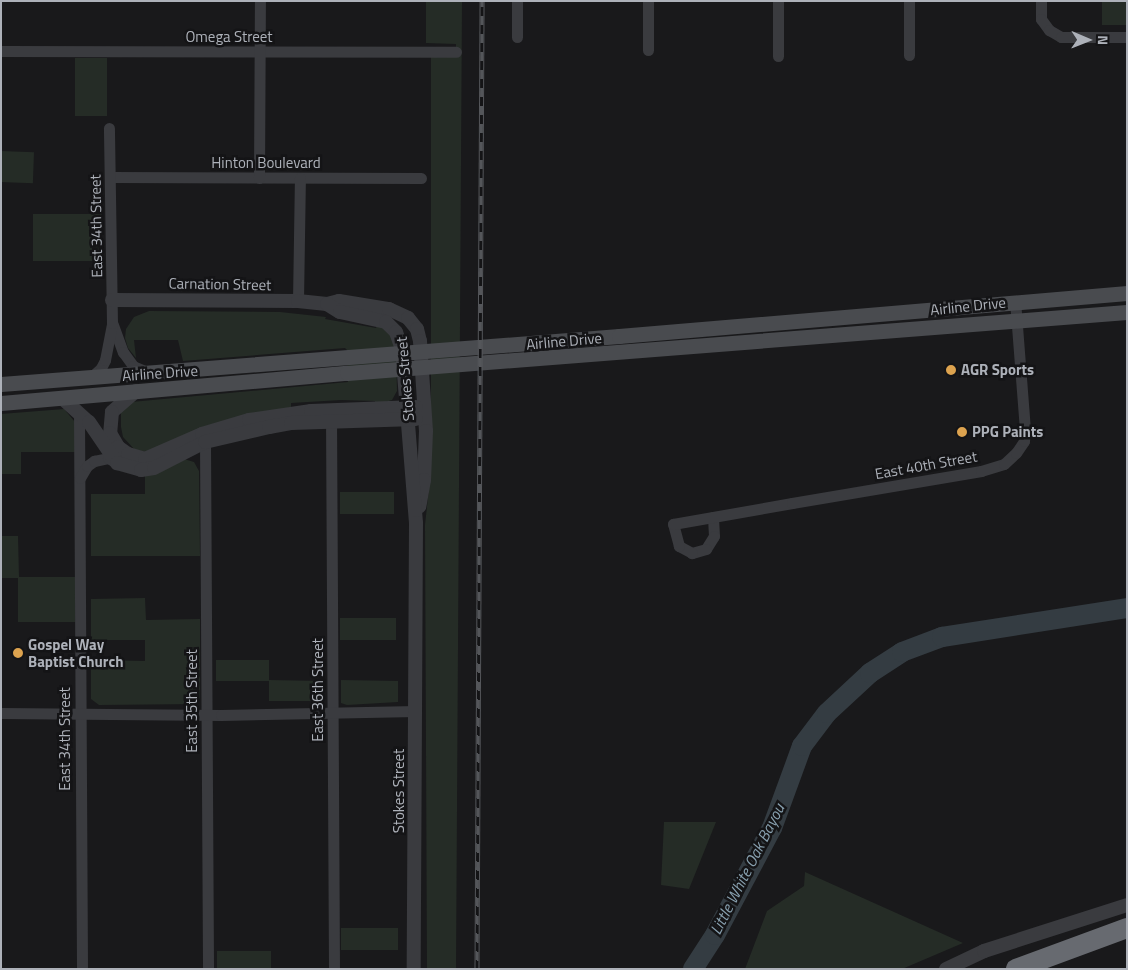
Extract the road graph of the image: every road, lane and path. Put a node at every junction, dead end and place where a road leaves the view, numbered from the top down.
1 (260, 1) edge
2 (517, 1) edge
3 (648, 1) edge
4 (778, 1) edge
5 (909, 1) edge
6 (1041, 1) edge
7 (517, 36) dead end
8 (1127, 37) edge
9 (1, 50) edge
10 (648, 50) dead end
11 (259, 52) junction
12 (456, 52) dead end
13 (909, 55) dead end
14 (778, 56) dead end
15 (109, 128) dead end
16 (110, 177) junction
17 (259, 178) junction
18 (300, 178) junction
19 (421, 178) dead end
20 (1127, 293) edge
21 (112, 300) junction
22 (298, 301) junction
23 (1015, 301) junction
24 (327, 304) junction
25 (1127, 312) edge
26 (1017, 320) junction
27 (112, 323) junction
28 (620, 344) junction
29 (347, 365) junction
30 (154, 373) junction
31 (90, 378) junction
32 (1, 384) edge
33 (136, 391) junction
34 (62, 398) junction
35 (1, 403) edge
36 (424, 412) junction
37 (79, 413) junction
38 (407, 414) junction
39 (331, 416) junction
40 (204, 438) junction
41 (117, 463) junction
42 (79, 480) junction
43 (713, 517) junction
44 (416, 523) junction
45 (416, 711) junction
46 (1, 713) edge
47 (334, 713) junction
48 (80, 714) junction
49 (207, 715) junction
50 (1127, 905) edge
51 (1127, 928) edge
52 (1127, 943) edge
53 (82, 969) edge
54 (208, 969) edge
55 (334, 969) edge
56 (414, 969) edge
57 (946, 969) edge
58 (1016, 969) edge
59 (1048, 969) edge

1 - 11 street
2 - 7 street
3 - 10 street
4 - 14 street
5 - 13 street
6 - 8 street
9 - 11 street, Omega Street
11 - 12 street, Omega Street
11 - 17 street
15 - 16 street, East 34th Street
16 - 17 street, Hinton Boulevard
16 - 21 street, East 34th Street
17 - 18 street, Hinton Boulevard
18 - 19 street, Hinton Boulevard
18 - 22 street
20 - 23 main road, Airline Drive
21 - 22 street, Carnation Street
21 - 27 street, East 34th Street
22 - 24 street, Carnation Street
23 - 26 street, East 40th Street
23 - 28 main road, Airline Drive
24 - 36 street, Stokes Street
24 - 38 street, Stokes Street
25 - 26 main road, Airline Drive
26 - 28 main road, Airline Drive
26 - 43 street, East 40th Street
27 - 30 street, East 34th Street
27 - 31 street, East 34th Street
28 - 29 main road, Airline Drive
29 - 30 main road, Airline Drive
29 - 33 main road, Airline Drive
30 - 31 main road, Airline Drive
31 - 32 main road, Airline Drive
33 - 34 main road, Airline Drive
33 - 40 street, Airline Drive
34 - 35 main road, Airline Drive
34 - 37 street
36 - 38 street, Airline Drive
36 - 44 street, Stokes Street
37 - 41 street
37 - 42 street, East 34th Street
38 - 39 street, Airline Drive
38 - 44 street, Stokes Street
39 - 40 street, Airline Drive
39 - 47 street, East 36th Street
40 - 41 street, Airline Drive
40 - 49 street, East 35th Street
41 - 42 street
42 - 48 street, East 34th Street
43 - 43 street, East 40th Street
44 - 45 street, Stokes Street
45 - 47 street
45 - 56 street, Stokes Street
46 - 48 street
47 - 49 street
47 - 55 street, East 36th Street
48 - 49 street
48 - 53 street, East 34th Street
49 - 54 street, East 35th Street
50 - 57 street
51 - 58 highway
52 - 59 highway

